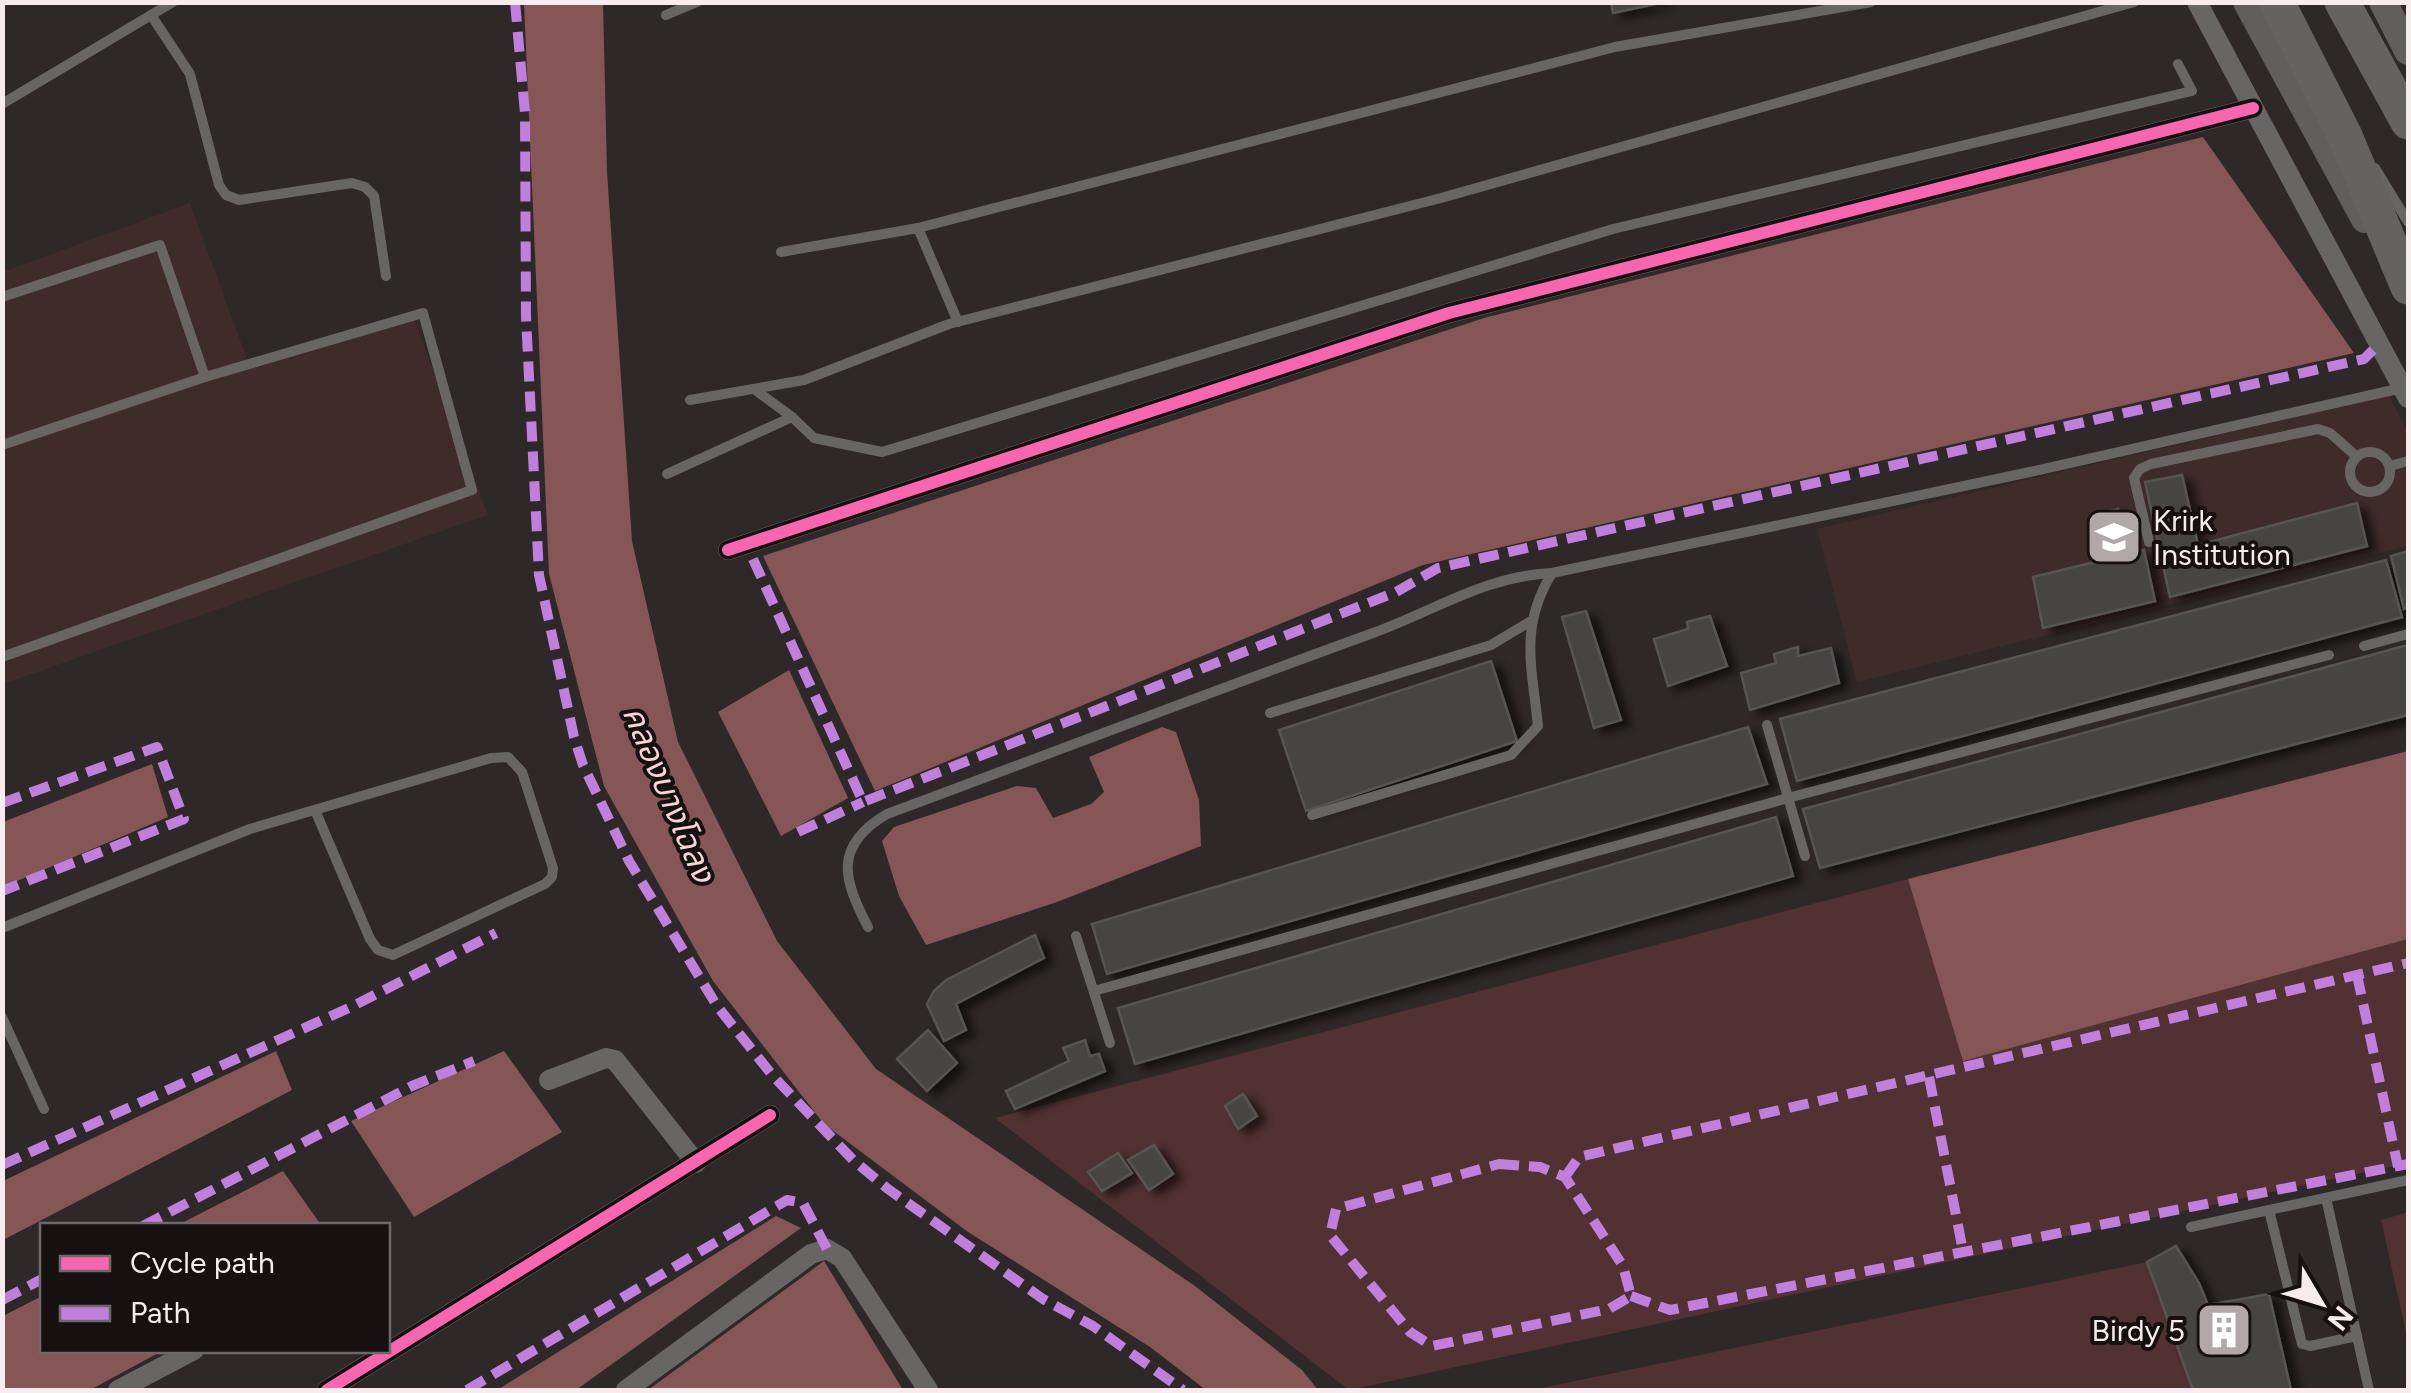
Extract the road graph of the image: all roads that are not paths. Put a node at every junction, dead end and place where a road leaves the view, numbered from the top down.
1 (173, 2) edge
2 (697, 2) edge
3 (1871, 2) edge
4 (2134, 2) edge
5 (2197, 2) edge
6 (2247, 2) edge
7 (2277, 2) edge
8 (2342, 2) edge
9 (2383, 2) edge
10 (666, 14) dead end
11 (151, 15) junction
12 (2408, 51) edge
13 (2178, 64) dead end
14 (2310, 64) junction
15 (2, 104) edge
16 (2254, 108) junction
17 (2408, 122) edge
18 (2408, 222) edge
19 (918, 228) junction
20 (781, 252) dead end
21 (386, 276) dead end
22 (2408, 287) edge
23 (2, 297) edge
24 (2408, 299) edge
25 (958, 322) junction
26 (205, 378) junction
27 (754, 389) junction
28 (2406, 393) edge
29 (690, 400) dead end
30 (792, 417) junction
31 (2, 445) edge
32 (2356, 456) junction
33 (2408, 461) edge
34 (2390, 466) junction
35 (668, 474) dead end
36 (2150, 542) dead end
37 (728, 550) dead end
38 (1552, 573) junction
39 (1531, 621) junction
40 (2408, 634) edge
41 (2364, 646) dead end
42 (2330, 655) dead end
43 (2, 657) edge
44 (1270, 713) dead end
45 (1766, 725) dead end
46 (1788, 798) junction
47 (315, 810) junction
48 (1312, 815) dead end
49 (1805, 856) dead end
50 (868, 927) dead end
51 (2, 928) edge
52 (1076, 936) dead end
53 (1094, 991) junction
54 (2, 1017) edge
55 (1110, 1043) dead end
56 (549, 1080) dead end
57 (44, 1109) dead end
58 (770, 1115) dead end
59 (696, 1163) junction
60 (2408, 1180) edge
61 (2326, 1198) junction
62 (2270, 1210) junction
63 (2192, 1227) dead end
64 (2356, 1336) junction
65 (390, 1351) edge
66 (188, 1353) edge
67 (387, 1353) edge
68 (118, 1390) edge
69 (327, 1390) edge
70 (626, 1390) edge
71 (928, 1390) edge
72 (2369, 1390) edge

1 - 11 lane
2 - 10 lane
3 - 19 lane
4 - 25 lane
5 - 16 street
6 - 24 main road
7 - 14 highway
8 - 17 highway
9 - 12 main road
11 - 15 lane
11 - 21 lane
13 - 30 lane
14 - 18 lane
14 - 22 highway
16 - 28 street
16 - 37 street
19 - 20 lane
19 - 25 lane
23 - 26 lane
25 - 27 lane
26 - 31 lane
26 - 43 lane
27 - 29 lane
27 - 30 lane
28 - 38 lane
30 - 35 lane
32 - 34 lane
32 - 34 lane
32 - 36 lane
33 - 34 lane
38 - 39 lane
38 - 50 lane
39 - 44 lane
39 - 48 lane
40 - 41 lane
42 - 46 lane
45 - 46 lane
46 - 49 lane
46 - 53 lane
47 - 47 lane
47 - 51 lane
52 - 53 lane
53 - 55 lane
54 - 57 lane
56 - 59 street
58 - 59 street
59 - 65 street
60 - 61 lane
61 - 62 lane
61 - 64 lane
62 - 63 lane
62 - 64 lane
64 - 72 lane
66 - 68 street
67 - 69 street
70 - 71 street

